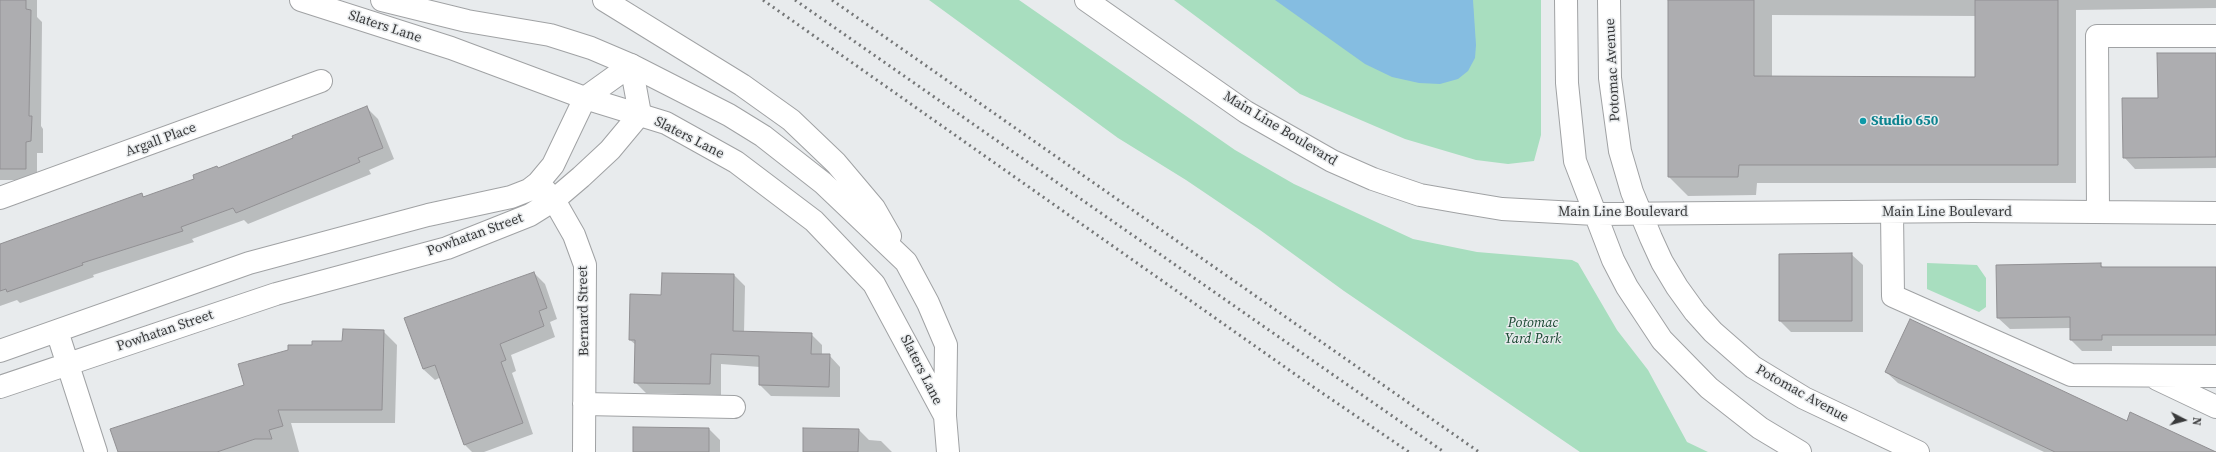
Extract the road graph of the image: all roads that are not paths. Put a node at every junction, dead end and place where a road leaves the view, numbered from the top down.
1 (301, 0) edge
2 (382, 0) edge
3 (604, 0) edge
4 (1086, 0) edge
5 (1566, 0) edge
6 (1609, 0) edge
7 (2216, 36) edge
8 (631, 65) junction
9 (321, 81) dead end
10 (585, 98) junction
11 (640, 114) junction
12 (538, 183) junction
13 (0, 198) edge
14 (554, 200) junction
15 (1892, 212) junction
16 (2098, 212) junction
17 (2216, 213) edge
18 (1595, 214) junction
19 (1642, 214) junction
20 (906, 262) junction
21 (57, 331) junction
22 (0, 351) edge
23 (67, 364) junction
24 (2216, 376) edge
25 (2153, 377) junction
26 (0, 387) edge
27 (584, 404) junction
28 (2216, 407) edge
29 (734, 408) dead end
30 (945, 416) junction
31 (96, 452) edge
32 (584, 452) edge
33 (948, 452) edge
34 (1800, 452) edge
35 (1918, 452) edge

1 - 10 street, Slaters Lane
2 - 8 street, Slaters Lane
3 - 20 street
4 - 18 street, Main Line Boulevard
5 - 18 street
6 - 19 street, Potomac Avenue
7 - 16 street
8 - 10 street, Powhatan Street
8 - 11 street
8 - 20 street, Slaters Lane
9 - 13 street, Argall Place
10 - 11 street, Slaters Lane
10 - 12 street, Powhatan Street
11 - 14 street, Powhatan Street
11 - 30 street, Slaters Lane
12 - 14 street, Bernard Street
12 - 21 street, Powhatan Street
14 - 23 street, Powhatan Street
14 - 27 street, Bernard Street
15 - 16 street, Main Line Boulevard
15 - 19 street, Main Line Boulevard
15 - 25 street
16 - 17 street, Main Line Boulevard
18 - 19 street, Main Line Boulevard
18 - 34 street
19 - 35 street, Potomac Avenue
20 - 30 street, Slaters Lane
21 - 22 street, Powhatan Street
21 - 23 street
23 - 26 street, Powhatan Street
23 - 31 street
24 - 25 street
25 - 28 street
27 - 29 street
27 - 32 street, Bernard Street
30 - 33 street, Slaters Lane

